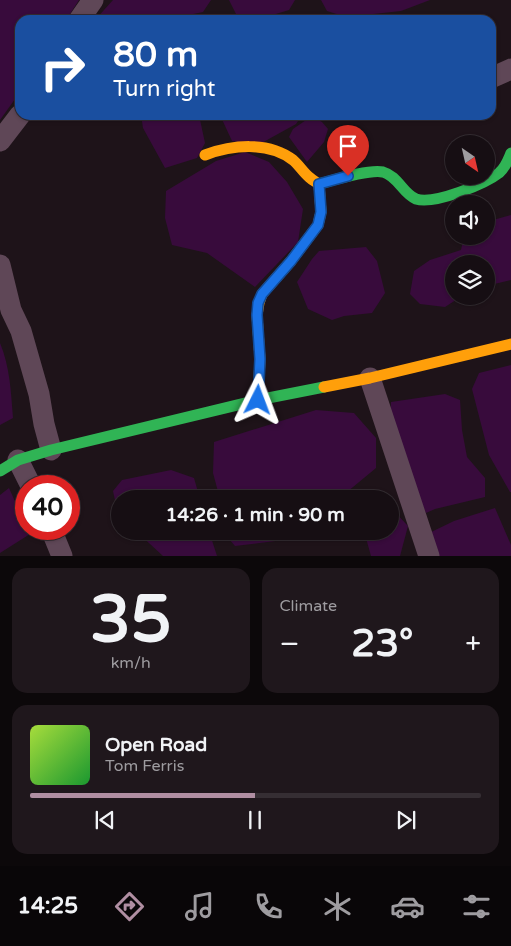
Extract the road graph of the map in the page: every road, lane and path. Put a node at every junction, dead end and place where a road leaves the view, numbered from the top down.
1 (93, 0) edge
2 (83, 15) edge
3 (511, 68) edge
4 (496, 76) edge
5 (16, 120) edge
6 (0, 141) edge
7 (511, 153) edge
8 (205, 155) dead end
9 (319, 184) junction
10 (0, 265) edge
11 (511, 344) edge
12 (370, 378) junction
13 (258, 400) junction
14 (51, 450) junction
15 (18, 460) junction
16 (0, 471) edge
17 (26, 475) edge
18 (55, 540) edge
19 (62, 556) edge
20 (429, 556) edge

1 - 2 street
3 - 4 street
5 - 6 street
7 - 9 street
8 - 9 street
9 - 13 street
10 - 14 street
11 - 12 street
12 - 13 street
12 - 20 street
13 - 14 street
14 - 15 street
15 - 16 street
15 - 17 street
18 - 19 street

